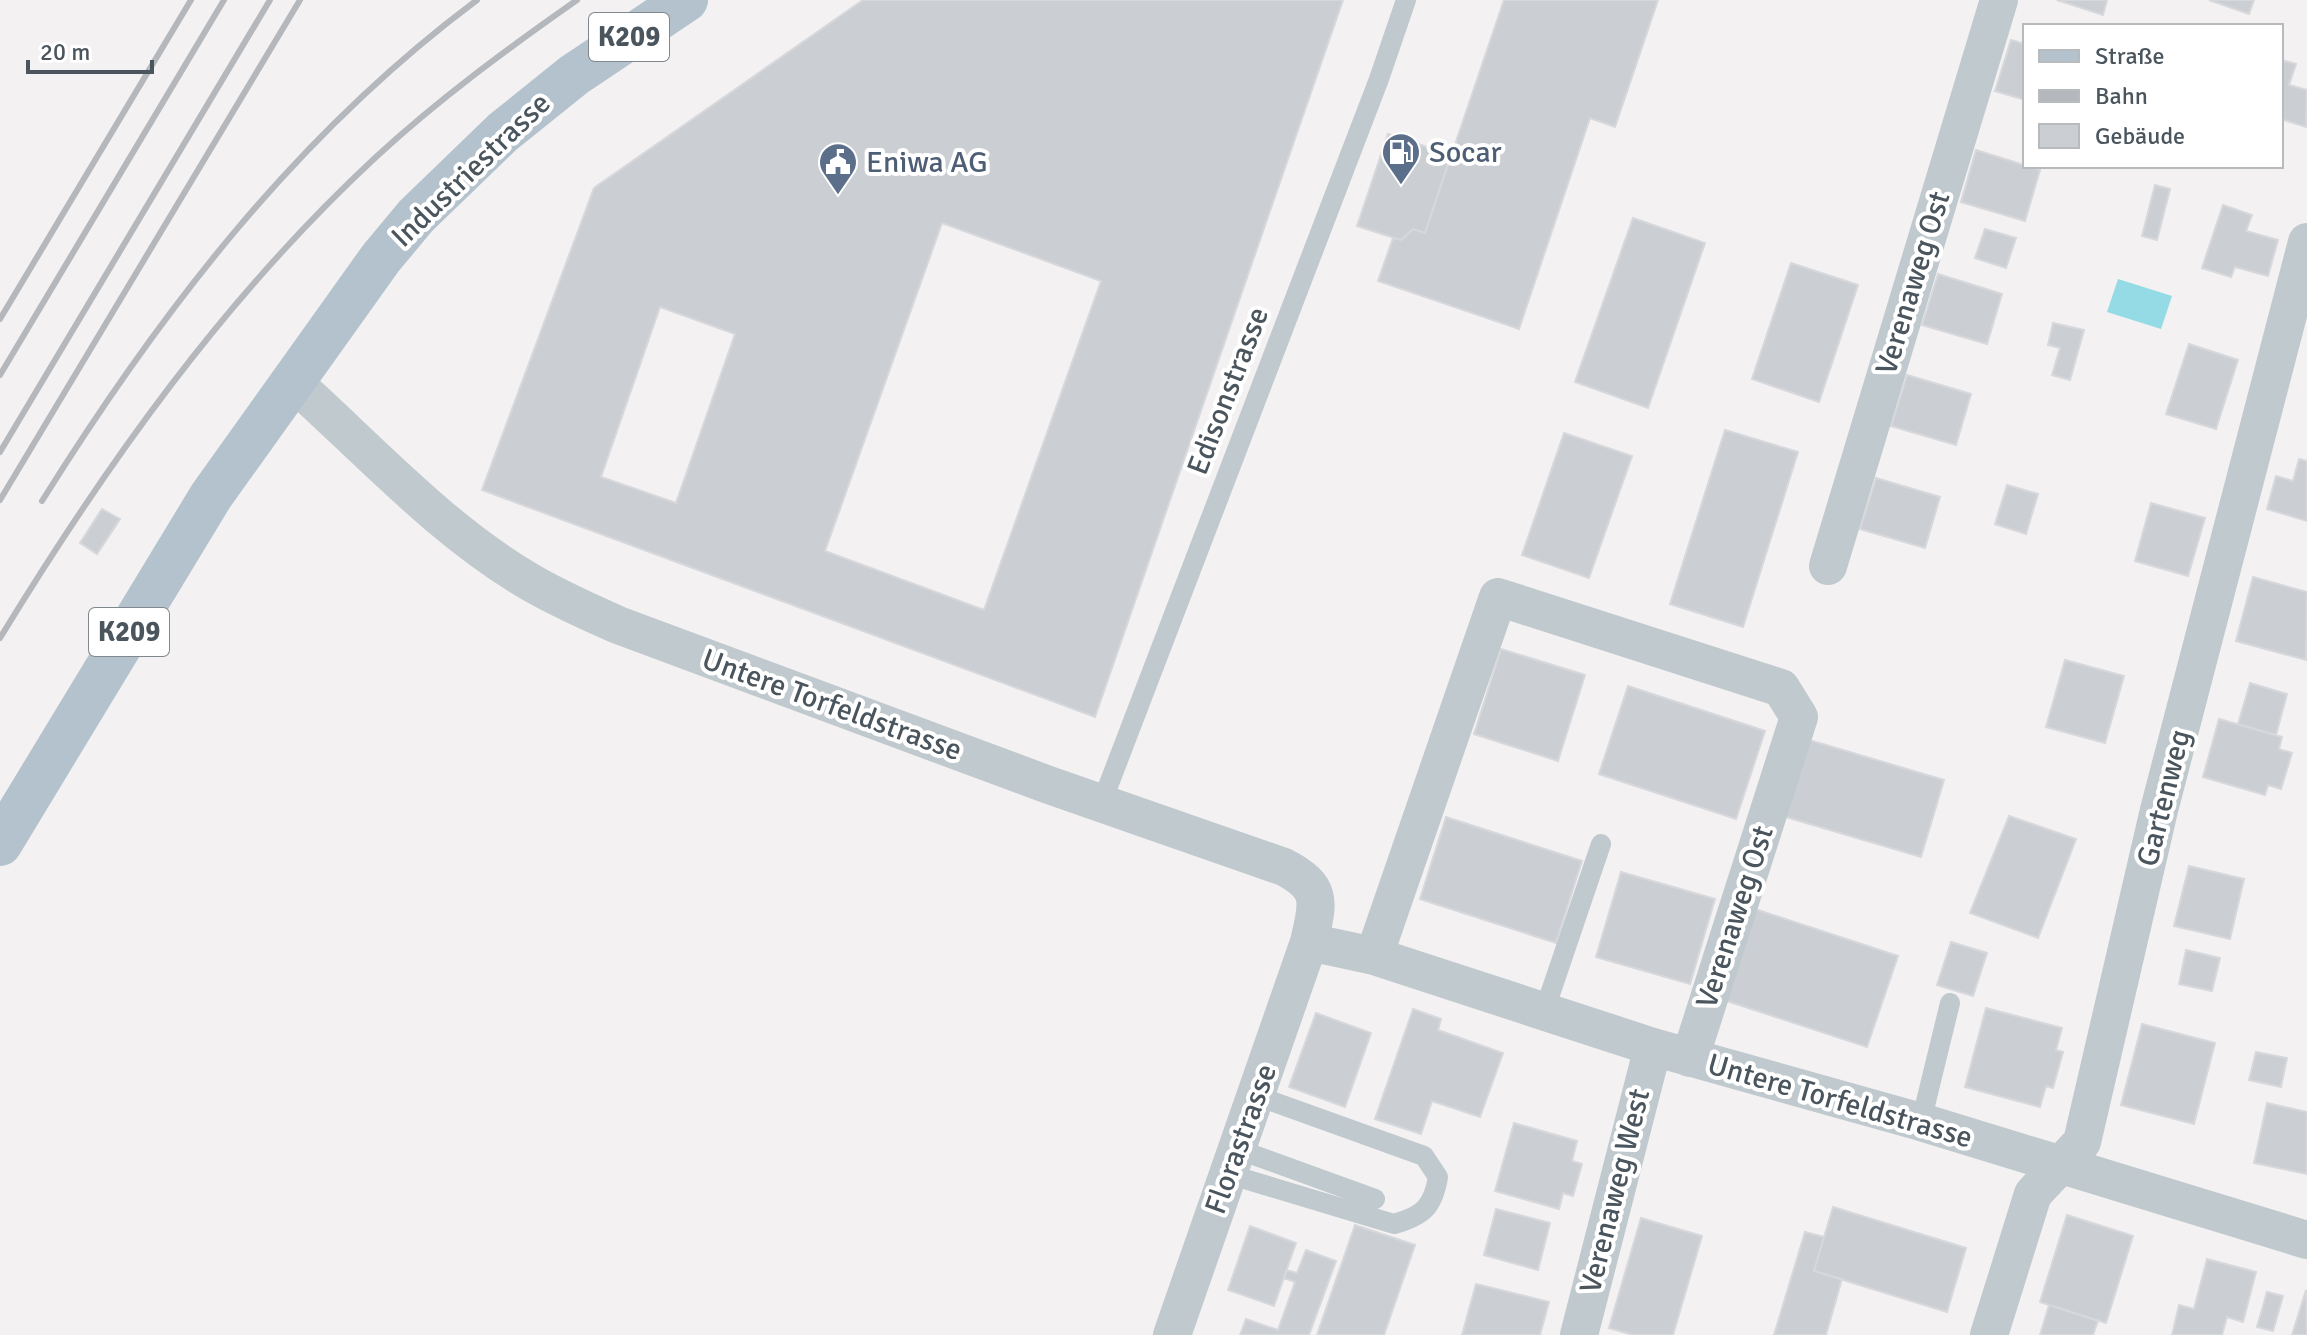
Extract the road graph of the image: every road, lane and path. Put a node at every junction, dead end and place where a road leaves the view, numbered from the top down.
1 (686, 0) edge
2 (1406, 0) edge
3 (1999, 0) edge
4 (2307, 242) edge
5 (2302, 284) edge
6 (292, 381) junction
7 (1828, 566) dead end
8 (1102, 802) junction
9 (0, 844) edge
10 (1601, 844) dead end
11 (1309, 942) junction
12 (1374, 956) junction
13 (1950, 1003) dead end
14 (1544, 1012) junction
15 (1653, 1047) junction
16 (1690, 1058) junction
17 (1257, 1096) junction
18 (1921, 1122) junction
19 (1232, 1161) junction
20 (2057, 1164) junction
21 (1375, 1199) dead end
22 (2307, 1240) edge
23 (1172, 1335) edge
24 (1579, 1335) edge
25 (1989, 1335) edge

1 - 6 main road, Industriestrasse / K209
2 - 8 lane, Edisonstrasse
3 - 7 street, Verenaweg Ost
4 - 5 street, Gartenweg
5 - 20 street, Gartenweg
6 - 8 street, Untere Torfeldstrasse
6 - 9 main road, Industriestrasse / K209
8 - 11 street, Untere Torfeldstrasse
10 - 14 lane
11 - 12 street, Untere Torfeldstrasse
11 - 17 street, Florastrasse
12 - 14 street, Untere Torfeldstrasse
12 - 16 street, Verenaweg Ost
13 - 18 lane
14 - 15 street, Untere Torfeldstrasse
15 - 16 street, Untere Torfeldstrasse
15 - 24 street, Verenaweg West
16 - 18 street, Untere Torfeldstrasse
17 - 19 street, Florastrasse
17 - 19 lane
18 - 20 street, Untere Torfeldstrasse
19 - 21 lane
19 - 23 street, Florastrasse
20 - 22 street, Untere Torfeldstrasse
20 - 25 street, Gartenweg

